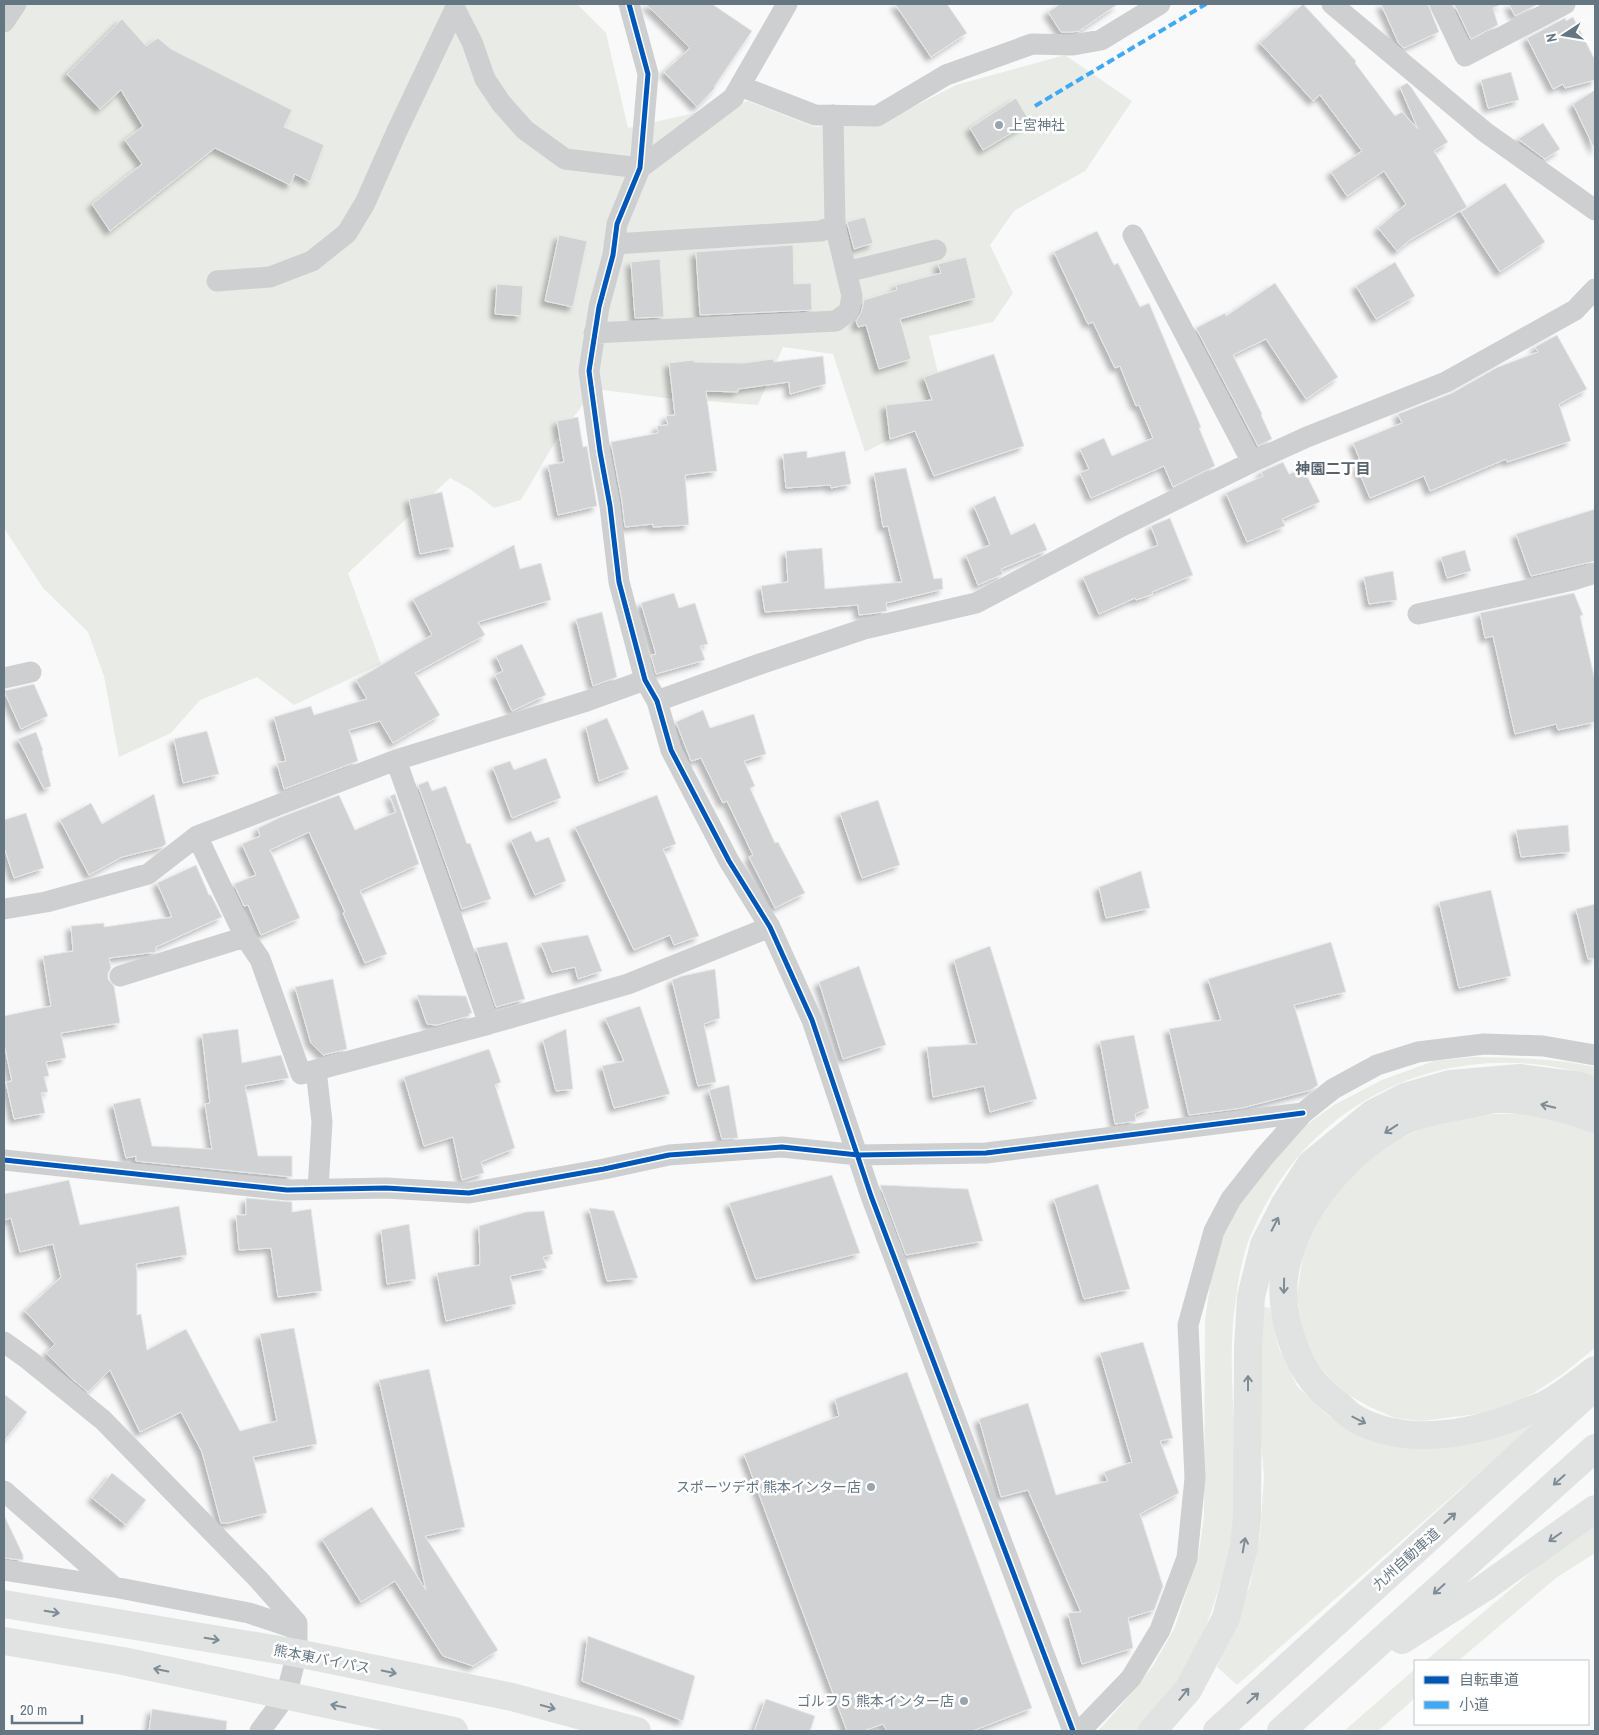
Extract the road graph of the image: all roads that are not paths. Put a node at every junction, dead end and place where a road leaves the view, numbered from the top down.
1 (16, 4) edge
2 (629, 4) edge
3 (786, 4) edge
4 (1160, 4) edge
5 (1332, 4) edge
6 (1440, 4) edge
7 (1565, 4) edge
8 (1133, 11) edge
9 (4, 22) edge
10 (740, 86) junction
11 (833, 115) junction
12 (640, 168) junction
13 (1595, 210) edge
14 (835, 226) junction
15 (1133, 235) dead end
16 (614, 244) junction
17 (936, 250) dead end
18 (846, 272) junction
19 (217, 281) dead end
20 (1595, 289) edge
21 (594, 333) junction
22 (1252, 462) junction
23 (1595, 573) edge
24 (1418, 614) dead end
25 (31, 672) dead end
26 (4, 678) edge
27 (645, 680) junction
28 (657, 701) junction
29 (396, 760) junction
30 (197, 836) junction
31 (4, 909) edge
32 (770, 927) junction
33 (245, 936) junction
34 (120, 976) dead end
35 (489, 1024) junction
36 (1595, 1055) edge
37 (316, 1070) junction
38 (1595, 1092) edge
39 (1303, 1113) junction
40 (1595, 1119) edge
41 (858, 1155) junction
42 (4, 1160) edge
43 (318, 1189) junction
44 (4, 1342) edge
45 (1595, 1370) edge
46 (1595, 1386) edge
47 (1595, 1448) edge
48 (4, 1491) edge
49 (1595, 1509) edge
50 (4, 1570) edge
51 (114, 1587) junction
52 (4, 1604) edge
53 (4, 1641) edge
54 (297, 1641) junction
55 (1337, 1682) junction
56 (286, 1696) junction
57 (260, 1731) edge
58 (454, 1731) edge
59 (637, 1731) edge
60 (1073, 1731) edge
61 (1080, 1731) edge
62 (1152, 1731) edge
63 (1217, 1731) edge
64 (1281, 1731) edge

1 - 9 street
2 - 12 street
3 - 10 street
4 - 8 street
5 - 13 street
6 - 7 street
8 - 11 street
10 - 11 street
10 - 12 street
11 - 14 street
12 - 16 street
12 - 19 street
14 - 16 street
14 - 18 street
15 - 22 street
16 - 21 street
17 - 18 street
18 - 21 street
20 - 22 street
21 - 27 street
22 - 28 street
23 - 24 street
25 - 26 street
27 - 28 street
27 - 29 street
28 - 32 street
29 - 30 street
29 - 35 street
30 - 31 street
30 - 33 street
32 - 35 street
32 - 41 street
33 - 34 street
33 - 37 street
35 - 37 street
36 - 39 street
37 - 43 street
62 -> 38 highway
39 - 41 street
39 - 61 street
40 -> 45 highway
41 - 43 street
41 - 60 street
42 - 43 street
44 - 54 street
63 -> 46 highway, 九州自動車道
47 -> 55 highway
48 - 51 street
49 -> 55 highway
50 - 51 street
51 - 54 street
52 -> 54 highway, 熊本東バイパス
56 -> 53 highway
54 - 56 street
54 -> 59 highway, 熊本東バイパス
55 - 64 highway
56 - 57 street
58 -> 56 highway

